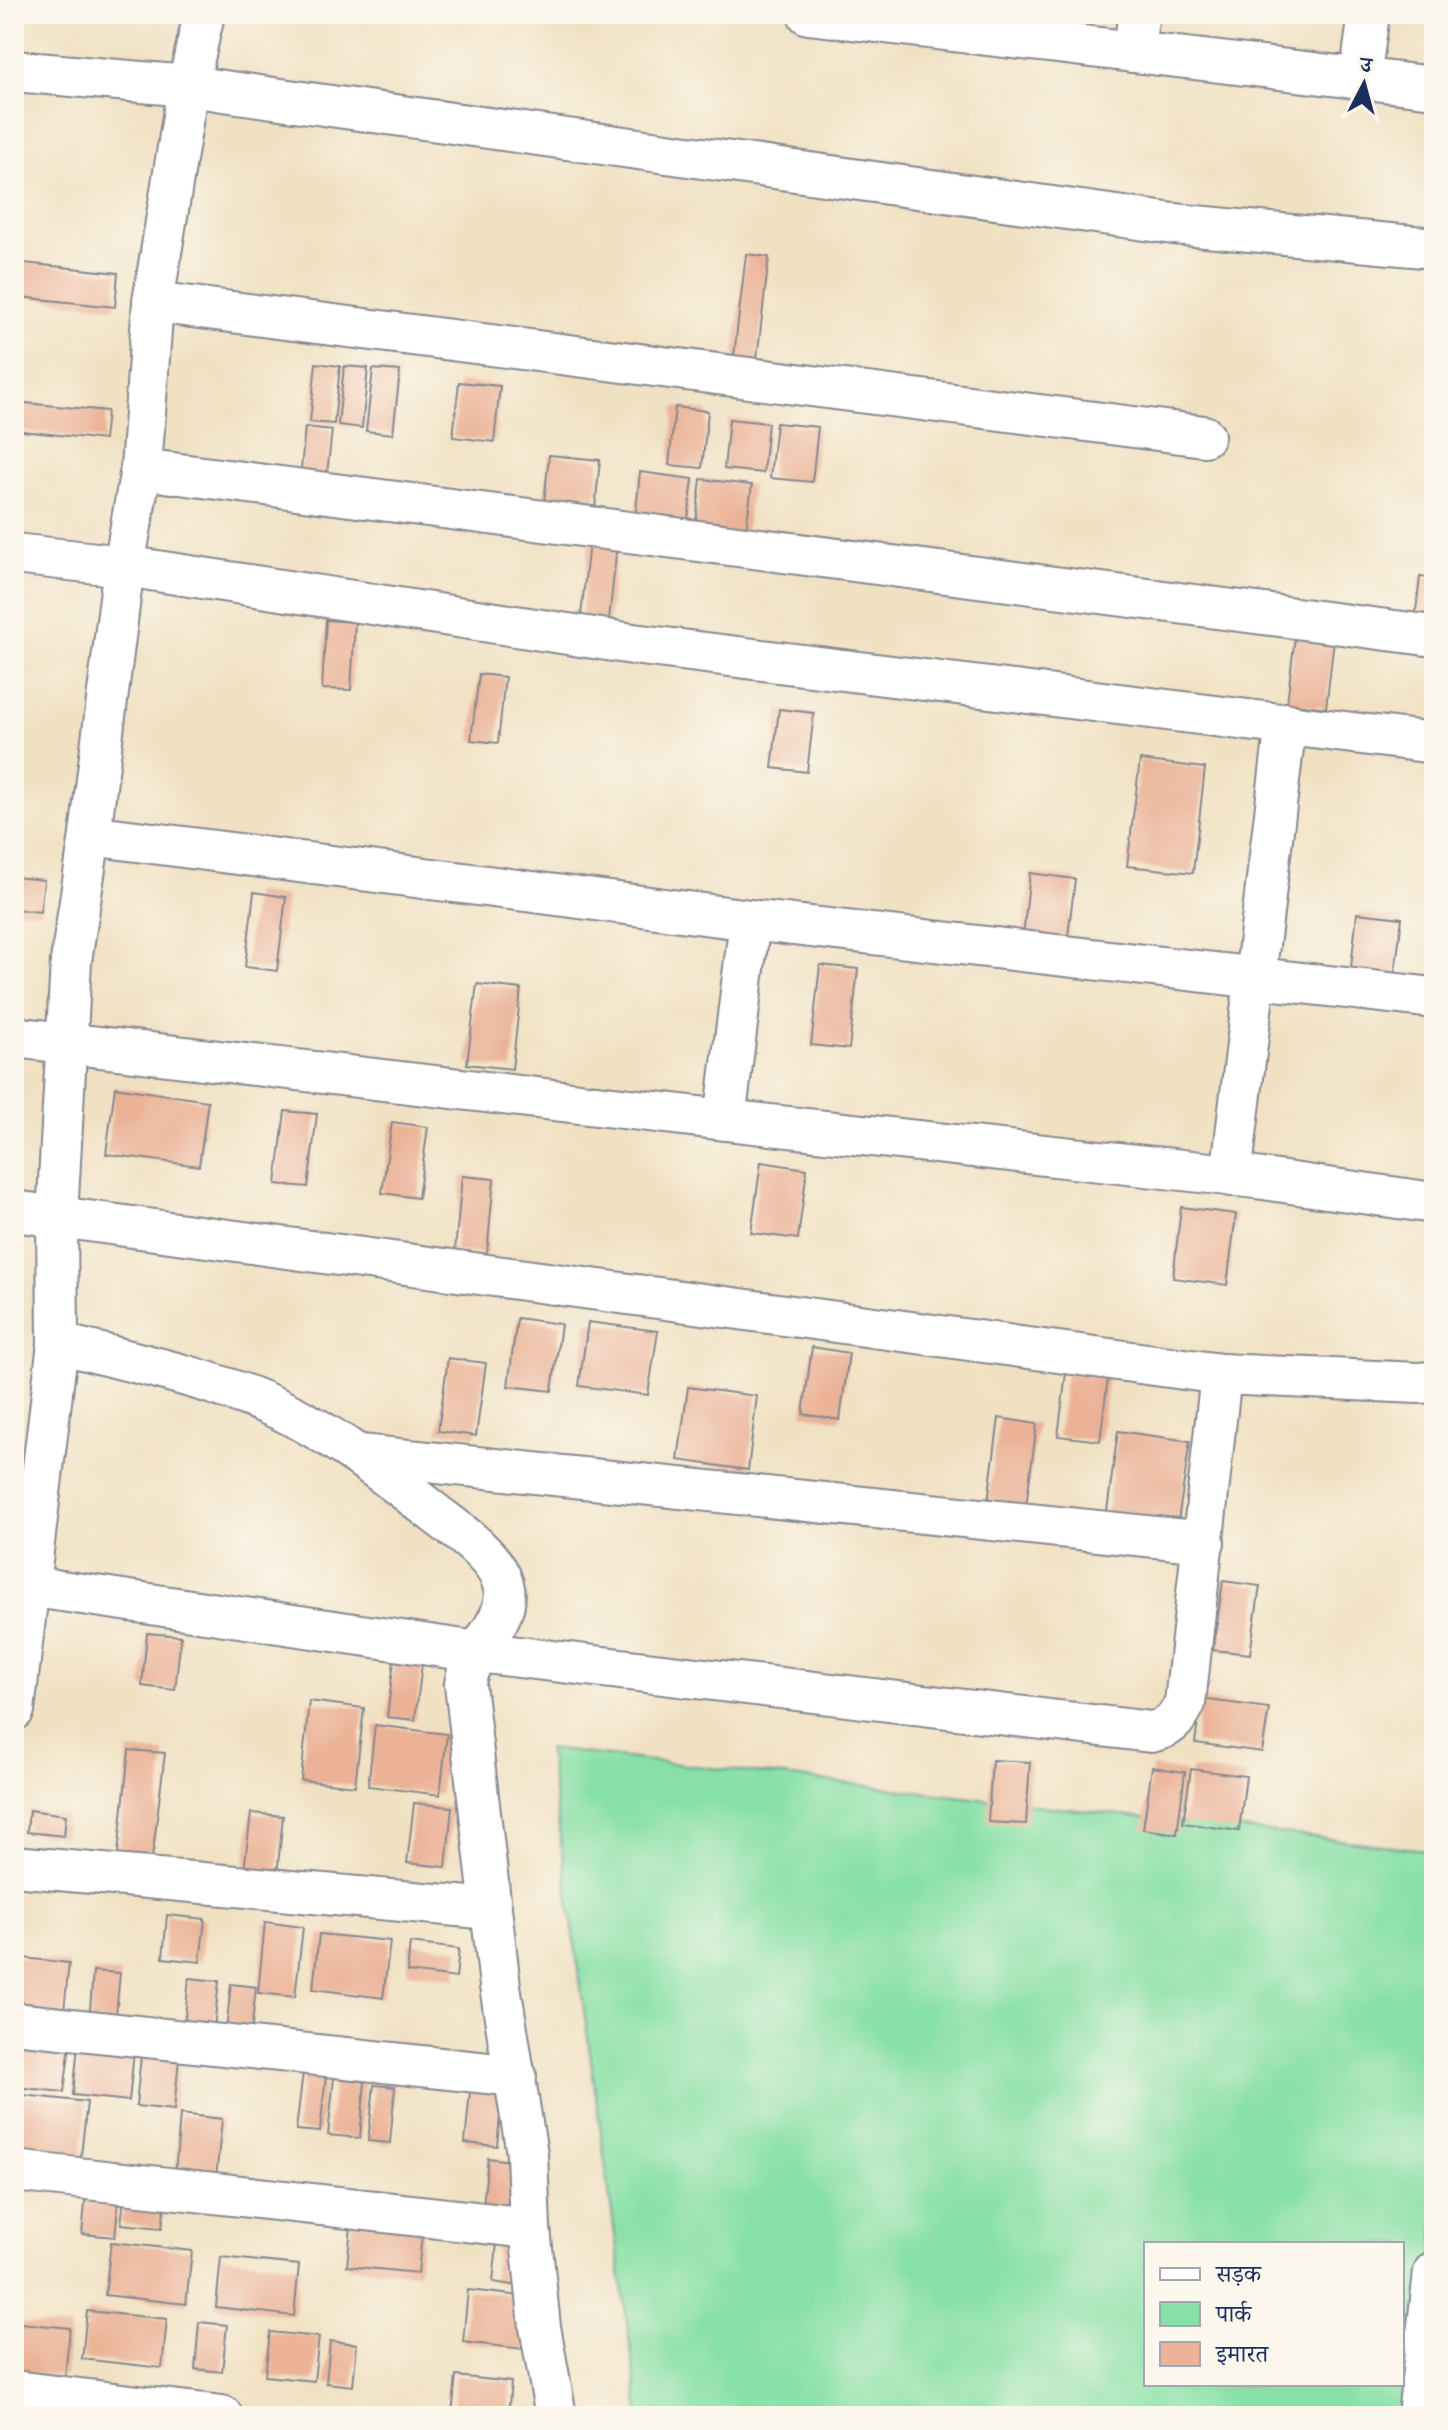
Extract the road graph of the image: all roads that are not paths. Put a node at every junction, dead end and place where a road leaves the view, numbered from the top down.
1 (204, 14) edge
2 (808, 14) edge
3 (1369, 14) edge
4 (876, 19) edge
5 (1136, 33) edge
6 (14, 71) edge
7 (1360, 78) junction
8 (188, 86) junction
9 (1434, 87) edge
10 (1434, 248) edge
11 (153, 302) junction
12 (1204, 436) dead end
13 (141, 469) junction
14 (14, 554) edge
15 (124, 566) junction
16 (1434, 636) edge
17 (1286, 723) junction
18 (1434, 743) edge
19 (90, 835) junction
20 (750, 920) junction
21 (1256, 978) junction
22 (1434, 998) edge
23 (14, 1037) edge
24 (65, 1043) junction
25 (725, 1120) junction
26 (1231, 1176) junction
27 (1434, 1203) edge
28 (14, 1211) edge
29 (57, 1217) junction
30 (57, 1353) junction
31 (1221, 1374) junction
32 (1434, 1382) edge
33 (360, 1455) junction
34 (29, 1459) edge
35 (1204, 1542) junction
36 (21, 1585) edge
37 (489, 1633) junction
38 (14, 1710) edge
39 (14, 1866) edge
40 (491, 1909) junction
41 (14, 2023) edge
42 (516, 2076) junction
43 (14, 2171) edge
44 (530, 2228) junction
45 (1425, 2298) edge
46 (14, 2391) edge
47 (222, 2416) edge
48 (556, 2416) edge
49 (1418, 2416) edge

1 - 8 street
2 - 4 street
3 - 7 street
4 - 5 street
5 - 7 street
6 - 8 street
7 - 9 street
8 - 10 street
8 - 11 street
11 - 12 street
11 - 13 street
13 - 15 street
13 - 16 street
14 - 15 street
15 - 17 street
15 - 19 street
17 - 18 street
17 - 21 street
19 - 20 street
19 - 24 street
20 - 21 street
20 - 25 street
21 - 22 street
21 - 26 street
23 - 24 street
24 - 25 street
24 - 29 street
25 - 26 street
26 - 27 street
28 - 29 street
29 - 30 street
29 - 31 street
30 - 33 street
30 - 34 street
31 - 32 street
31 - 35 street
33 - 35 street
33 - 37 street
34 - 36 street
35 - 37 street
36 - 37 street
36 - 38 street
37 - 40 street
39 - 40 street
40 - 42 street
41 - 42 street
42 - 44 street
43 - 44 street
44 - 48 street
45 - 49 street
46 - 47 street

